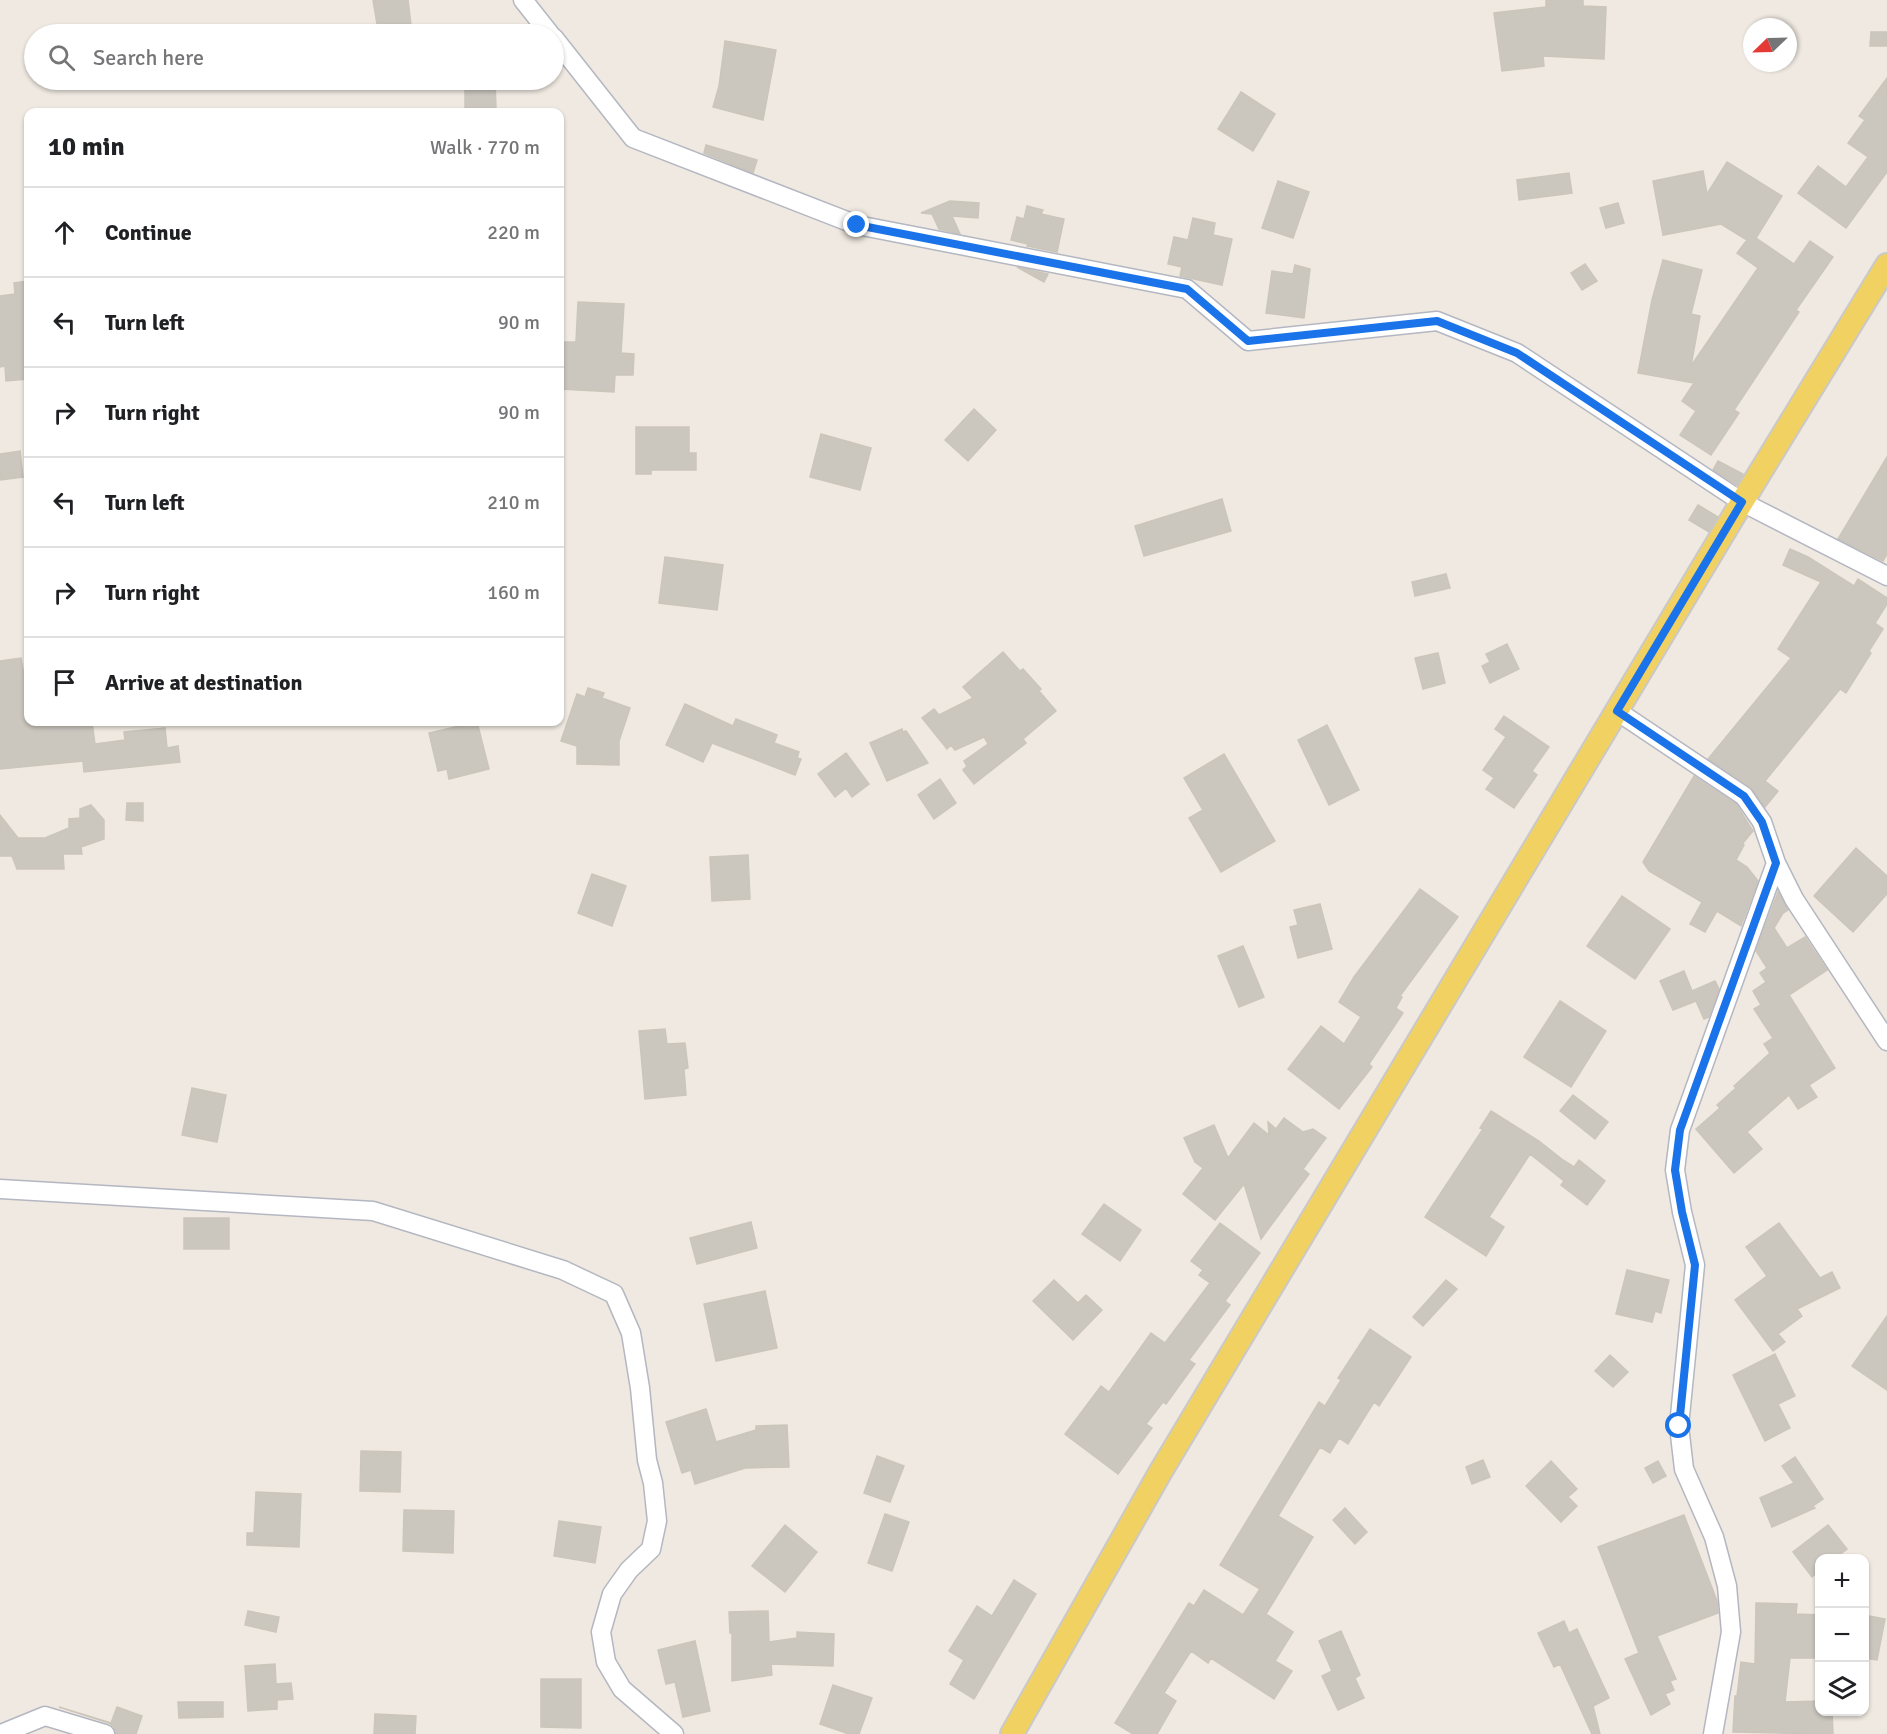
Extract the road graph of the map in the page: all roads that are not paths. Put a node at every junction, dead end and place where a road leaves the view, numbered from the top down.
1 (523, 0) edge
2 (542, 24) edge
3 (564, 51) edge
4 (1887, 265) edge
5 (1742, 502) junction
6 (1887, 576) edge
7 (1617, 711) junction
8 (1776, 863) junction
9 (1887, 1041) edge
10 (0, 1189) edge
11 (1, 1734) edge
12 (105, 1734) edge
13 (674, 1734) edge
14 (1012, 1734) edge
15 (1713, 1734) edge

1 - 2 street
3 - 5 street
4 - 5 main road
5 - 6 street
5 - 7 main road
7 - 8 street
7 - 14 main road
8 - 9 street
8 - 15 street
10 - 13 street
11 - 12 street

